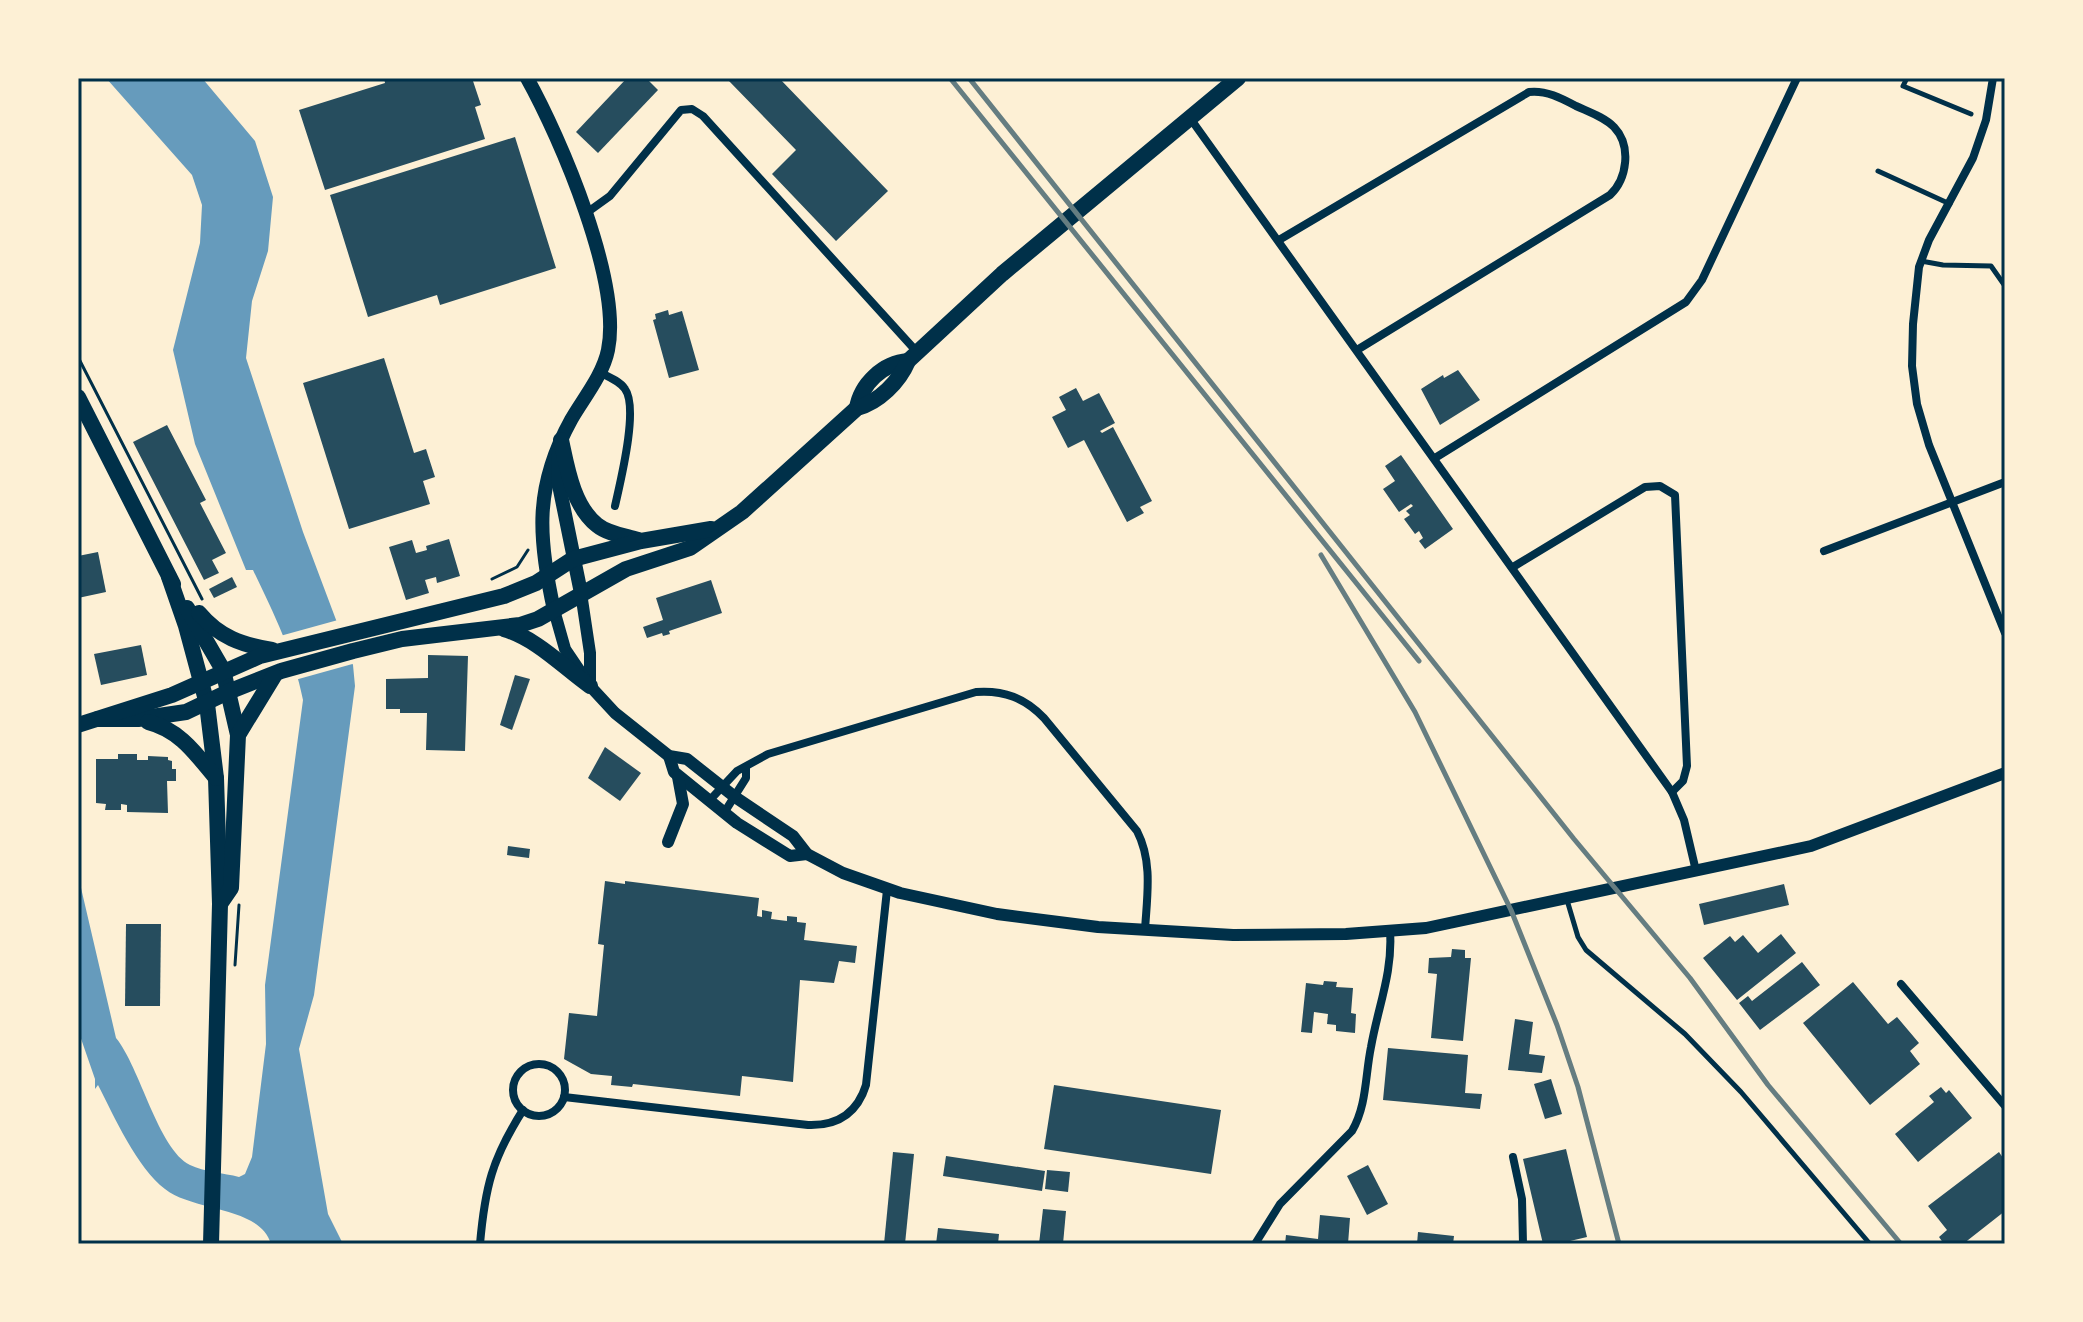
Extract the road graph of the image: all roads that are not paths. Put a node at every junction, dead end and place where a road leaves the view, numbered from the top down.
1 (527, 78) edge
2 (1238, 78) edge
3 (1797, 78) edge
4 (1907, 78) edge
5 (1993, 78) edge
6 (1971, 114) dead end
7 (1190, 117) junction
8 (1878, 171) dead end
9 (1950, 204) junction
10 (585, 214) junction
11 (1279, 240) junction
12 (1920, 261) junction
13 (2005, 286) edge
14 (2005, 295) edge
15 (2005, 308) edge
16 (1357, 350) junction
17 (913, 356) junction
18 (599, 372) junction
19 (78, 397) edge
20 (560, 448) junction
21 (1435, 458) junction
22 (2005, 482) edge
23 (1952, 503) junction
24 (615, 506) dead end
25 (716, 528) junction
26 (641, 541) junction
27 (1824, 551) dead end
28 (573, 559) junction
29 (1513, 567) junction
30 (547, 576) junction
31 (169, 577) junction
32 (581, 593) junction
33 (554, 610) junction
34 (502, 629) junction
35 (2005, 633) edge
36 (286, 650) junction
37 (223, 670) junction
38 (274, 676) junction
39 (202, 682) junction
40 (590, 686) junction
41 (228, 692) junction
42 (207, 704) junction
43 (98, 719) junction
44 (138, 719) junction
45 (78, 725) edge
46 (238, 735) junction
47 (669, 756) junction
48 (746, 768) junction
49 (2005, 773) edge
50 (677, 775) junction
51 (216, 778) junction
52 (720, 786) junction
53 (1672, 792) junction
54 (735, 797) junction
55 (709, 801) junction
56 (724, 813) junction
57 (668, 842) dead end
58 (807, 854) junction
59 (1696, 871) junction
60 (887, 890) junction
61 (1567, 899) junction
62 (220, 904) junction
63 (1145, 930) junction
64 (1390, 931) junction
65 (1901, 984) dead end
66 (564, 1097) junction
67 (2005, 1106) edge
68 (523, 1110) junction
69 (1513, 1157) dead end
70 (211, 1238) edge
71 (480, 1244) edge
72 (1255, 1244) edge
73 (1523, 1244) edge
74 (1870, 1244) edge

1 - 10 main road
2 - 7 main road
3 - 21 street
4 - 6 lane
5 - 9 street
7 - 11 street
7 - 17 main road
8 - 9 lane
9 - 12 street
10 - 17 street
10 - 18 main road
11 - 16 street
11 - 16 street
12 - 13 lane
12 - 23 street
14 - 15 lane
16 - 21 street
17 - 25 main road
18 - 20 main road
18 - 24 street
19 - 31 main road
20 - 26 main road
20 - 28 main road
20 - 30 main road
21 - 29 street
22 - 23 street
23 - 27 street
23 - 35 street
25 - 26 main road
25 - 32 main road
26 - 28 main road
28 - 30 main road
28 - 32 main road
29 - 53 street
29 - 53 street
30 - 33 main road
30 - 36 main road
31 - 36 main road
31 - 37 main road
31 - 39 main road
32 - 33 main road
32 - 40 street
33 - 34 main road
33 - 40 street
34 - 38 main road
34 - 40 main road
36 - 37 main road
37 - 39 main road
37 - 41 main road
38 - 41 main road
38 - 46 main road
39 - 42 main road
39 - 43 main road
40 - 47 street
41 - 42 main road
41 - 46 main road
42 - 44 main road
42 - 51 main road
43 - 44 main road
43 - 45 main road
44 - 51 main road
46 - 62 main road
47 - 50 street
47 - 52 street
48 - 52 street
48 - 54 street
48 - 63 street
49 - 59 street
50 - 55 street
50 - 57 street
51 - 62 main road
52 - 54 street
52 - 55 street
53 - 59 street
54 - 56 street
54 - 58 street
55 - 56 street
56 - 58 street
58 - 60 street
59 - 61 street
60 - 63 street
60 - 66 street
61 - 64 street
61 - 74 lane
62 - 70 main road
63 - 64 street
64 - 72 street
65 - 67 street
66 - 68 street
66 - 68 street
68 - 71 street
69 - 73 street

